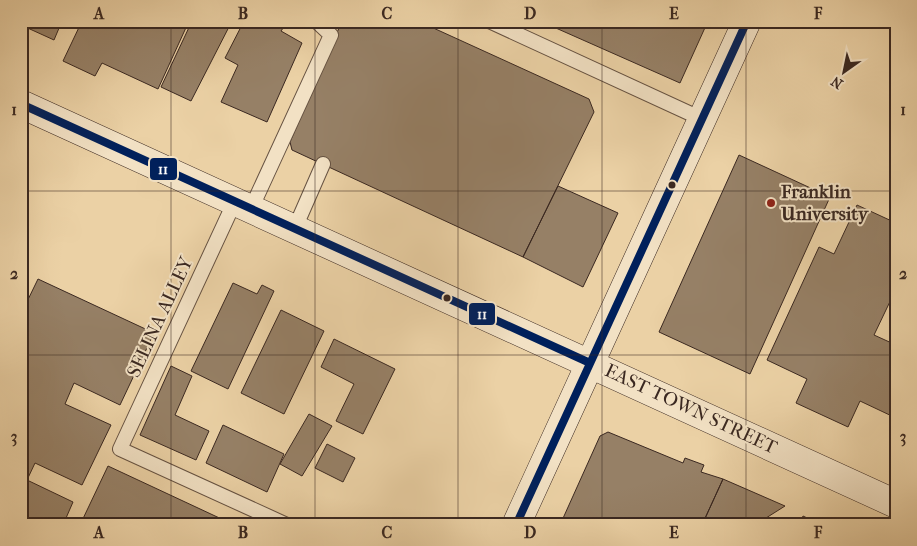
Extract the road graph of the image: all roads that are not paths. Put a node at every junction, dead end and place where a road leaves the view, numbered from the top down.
1 (316, 21) edge
2 (489, 21) edge
3 (747, 21) edge
4 (21, 104) edge
5 (702, 119) junction
6 (323, 164) dead end
7 (243, 205) junction
8 (295, 228) junction
9 (590, 363) junction
10 (896, 504) edge
11 (287, 525) edge
12 (516, 525) edge

1 - 7 lane, SELINA ALLEY
2 - 5 lane
3 - 5 street
4 - 7 street, EAST TOWN STREET
5 - 9 street
6 - 8 lane
7 - 8 street, EAST TOWN STREET
7 - 11 lane, SELINA ALLEY
8 - 9 street, EAST TOWN STREET
9 - 10 street, EAST TOWN STREET
9 - 12 street

